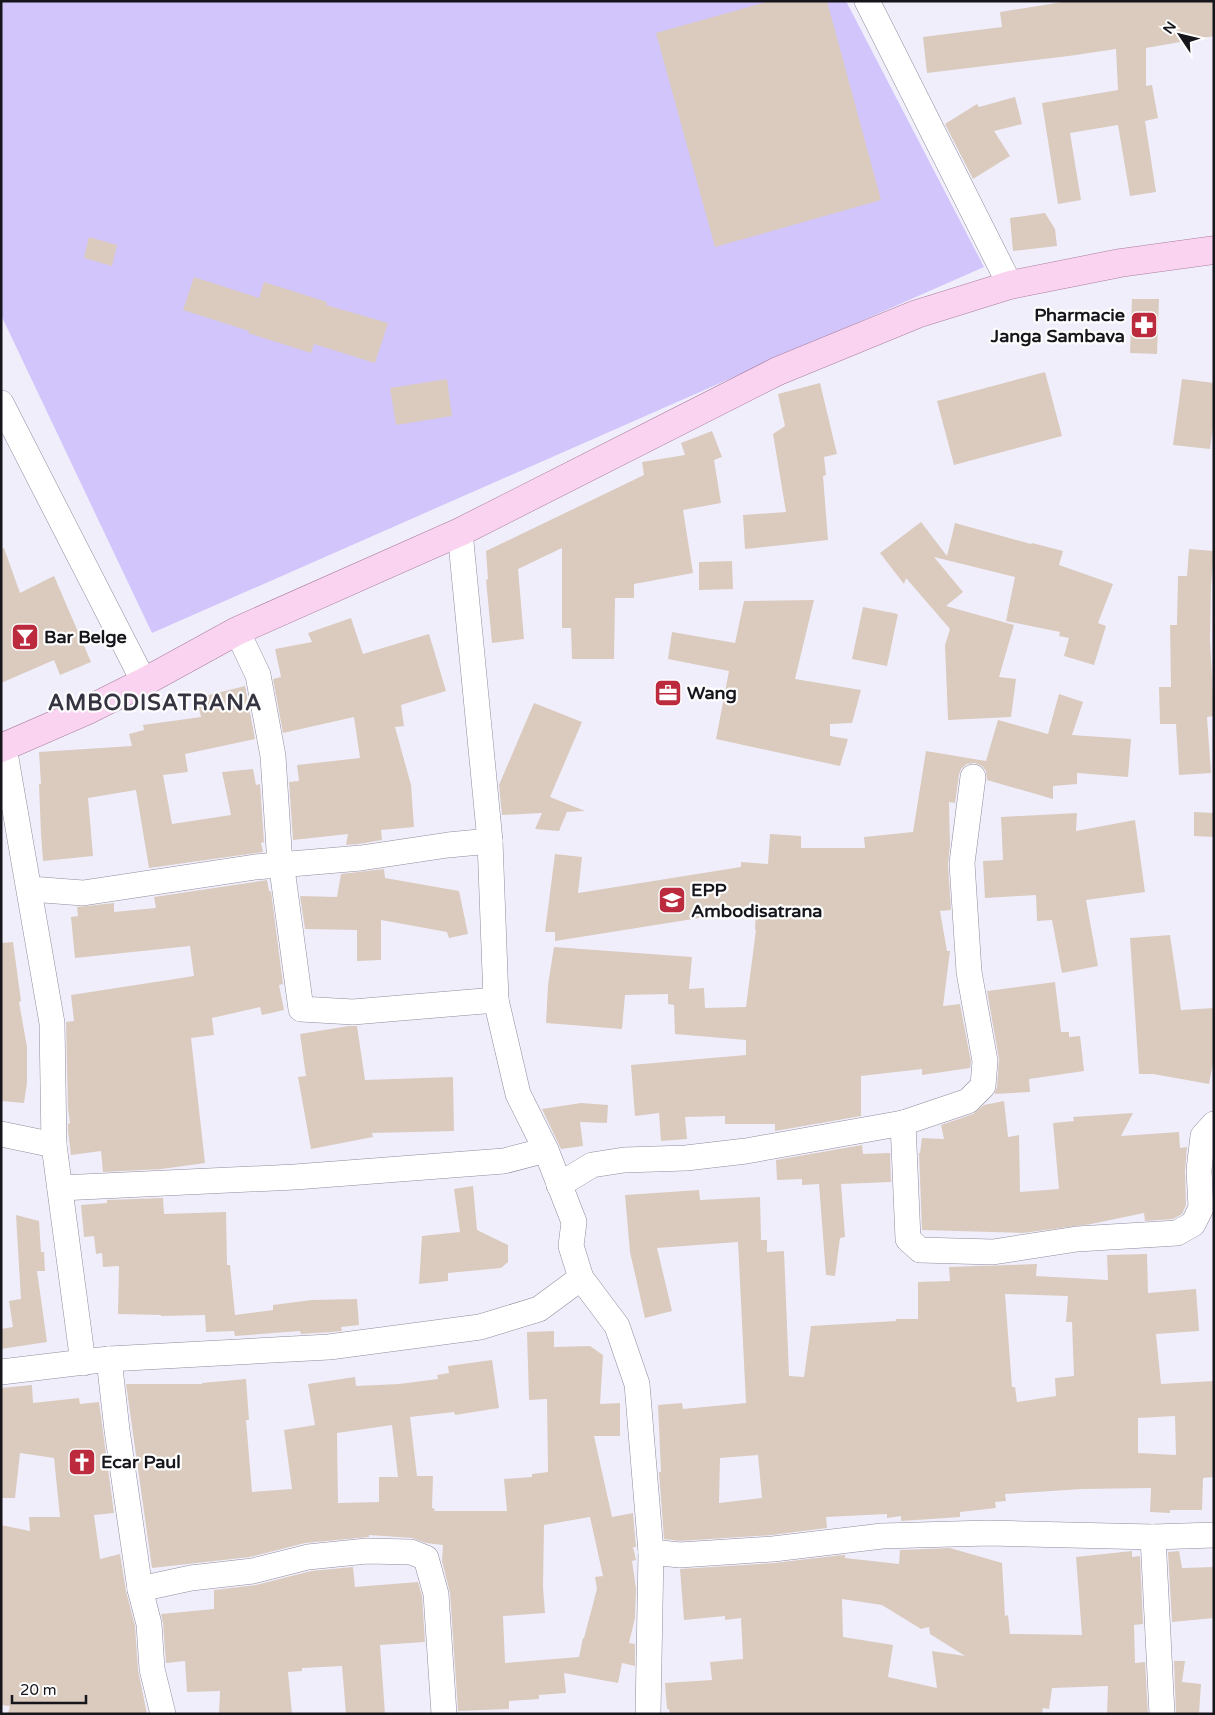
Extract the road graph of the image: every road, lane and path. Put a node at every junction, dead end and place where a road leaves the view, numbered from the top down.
1 (867, 1) edge
2 (1214, 250) edge
3 (1010, 285) junction
4 (1, 403) edge
5 (460, 532) junction
6 (237, 632) junction
7 (144, 682) junction
8 (3, 748) edge
9 (973, 777) dead end
10 (490, 841) junction
11 (280, 865) junction
12 (30, 889) junction
13 (496, 1000) junction
14 (903, 1123) junction
15 (1214, 1124) edge
16 (1, 1134) edge
17 (54, 1144) junction
18 (546, 1150) junction
19 (559, 1184) junction
20 (60, 1188) junction
21 (581, 1278) junction
22 (109, 1360) junction
23 (83, 1362) junction
24 (1, 1372) edge
25 (1214, 1535) edge
26 (1153, 1537) junction
27 (651, 1552) junction
28 (140, 1590) junction
29 (163, 1714) edge
30 (444, 1714) edge
31 (648, 1714) edge
32 (1162, 1714) edge

1 - 3 street
2 - 3 main road
3 - 5 main road
4 - 7 street
5 - 6 main road
5 - 10 street
6 - 7 main road
6 - 11 street
7 - 8 main road
8 - 12 street
9 - 14 street
10 - 11 street
10 - 13 street
11 - 12 street
11 - 13 street
12 - 17 street
13 - 18 street
14 - 15 street
14 - 19 street
16 - 17 street
17 - 20 street
18 - 19 street
18 - 20 street
19 - 21 street
20 - 23 street
21 - 22 street
21 - 27 street
22 - 23 street
22 - 28 street
23 - 24 street
25 - 26 street
26 - 27 street
26 - 32 street
27 - 31 street
28 - 29 street
28 - 30 street

